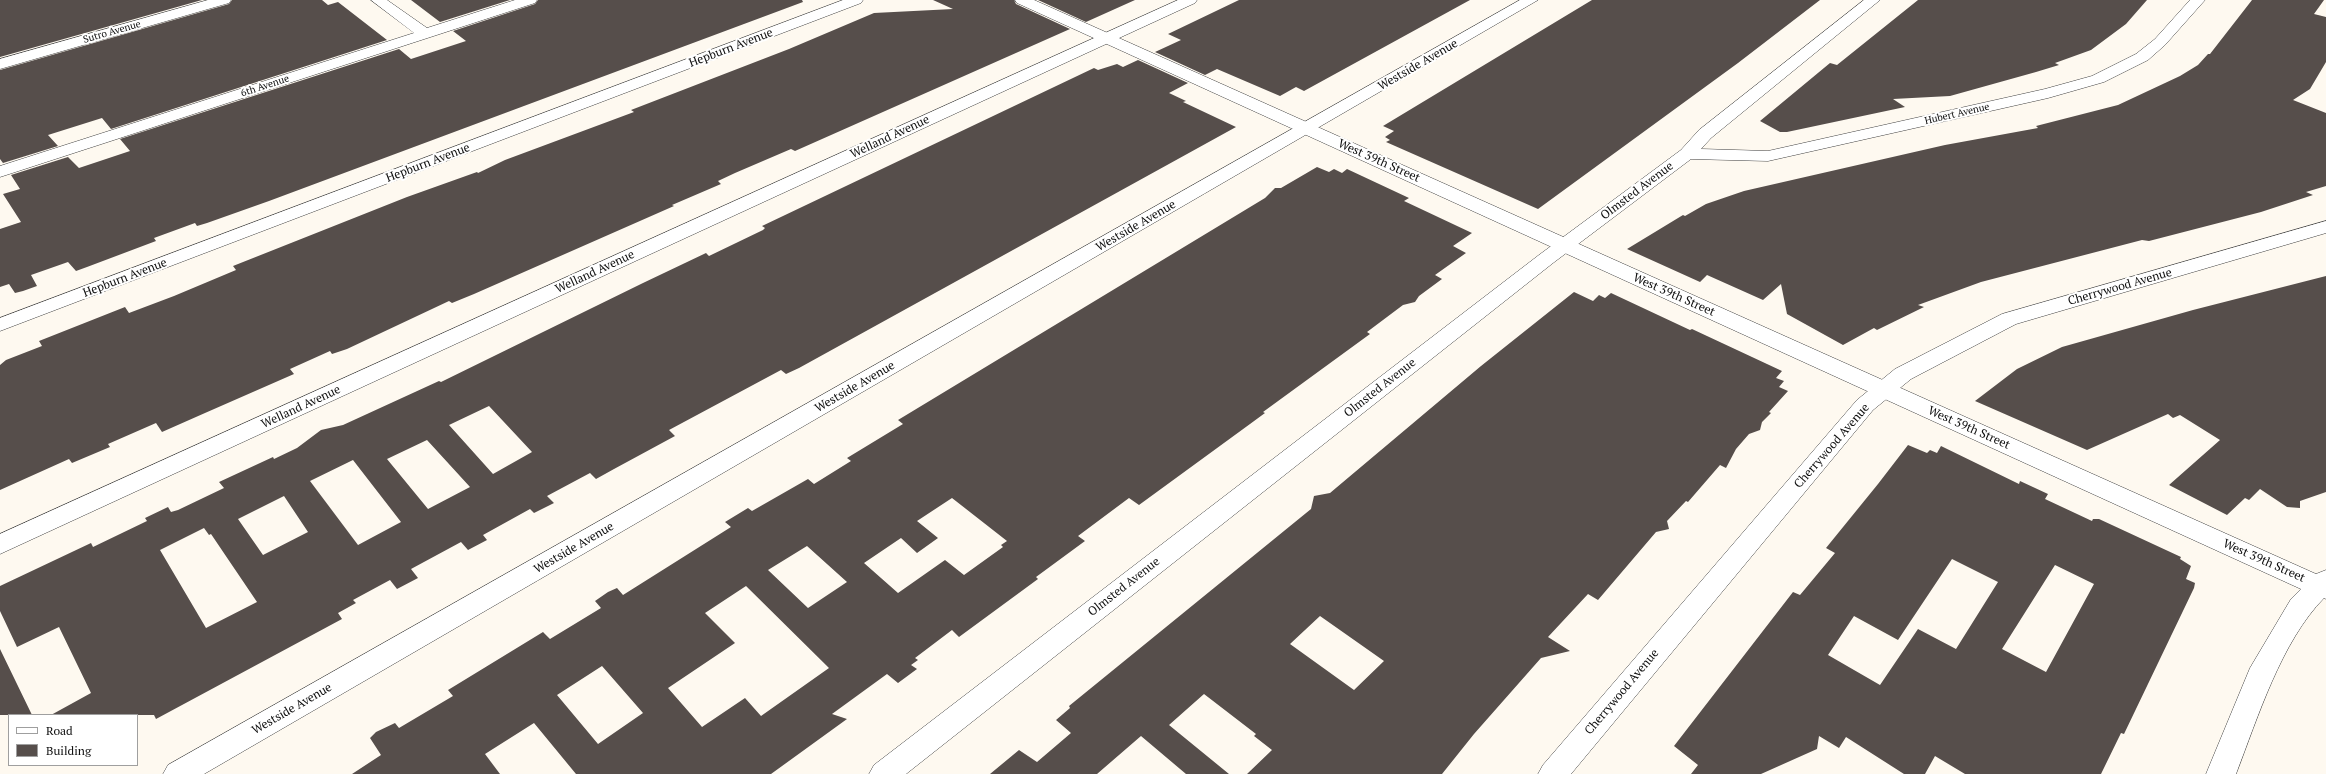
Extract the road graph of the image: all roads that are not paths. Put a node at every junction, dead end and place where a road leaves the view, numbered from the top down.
1 (224, 0) edge
2 (378, 0) edge
3 (530, 0) edge
4 (856, 0) edge
5 (1022, 0) edge
6 (1190, 0) edge
7 (1531, 0) edge
8 (1873, 0) edge
9 (2198, 0) edge
10 (426, 34) junction
11 (1106, 38) junction
12 (0, 64) edge
13 (1307, 129) junction
14 (1687, 154) junction
15 (0, 172) edge
16 (2326, 227) edge
17 (1564, 245) junction
18 (0, 325) edge
19 (1884, 389) junction
20 (0, 545) edge
21 (2324, 585) edge
22 (178, 774) edge
23 (884, 774) edge
24 (1553, 774) edge
25 (2221, 774) edge

1 - 12 street, Sutro Avenue
2 - 10 street
3 - 10 street, 6th Avenue
4 - 18 street, Hepburn Avenue
5 - 11 street, West 39th Street
6 - 11 street, Welland Avenue
7 - 13 street, Westside Avenue
8 - 14 street, Olmsted Avenue
9 - 14 street, Hubert Avenue
10 - 15 street, 6th Avenue
11 - 13 street, West 39th Street
11 - 20 street, Welland Avenue
13 - 17 street, West 39th Street
13 - 22 street, Westside Avenue
14 - 17 street, Olmsted Avenue
16 - 19 street, Cherrywood Avenue
17 - 19 street, West 39th Street
17 - 23 street, Olmsted Avenue
19 - 21 street, West 39th Street
19 - 24 street, Cherrywood Avenue
21 - 25 street

